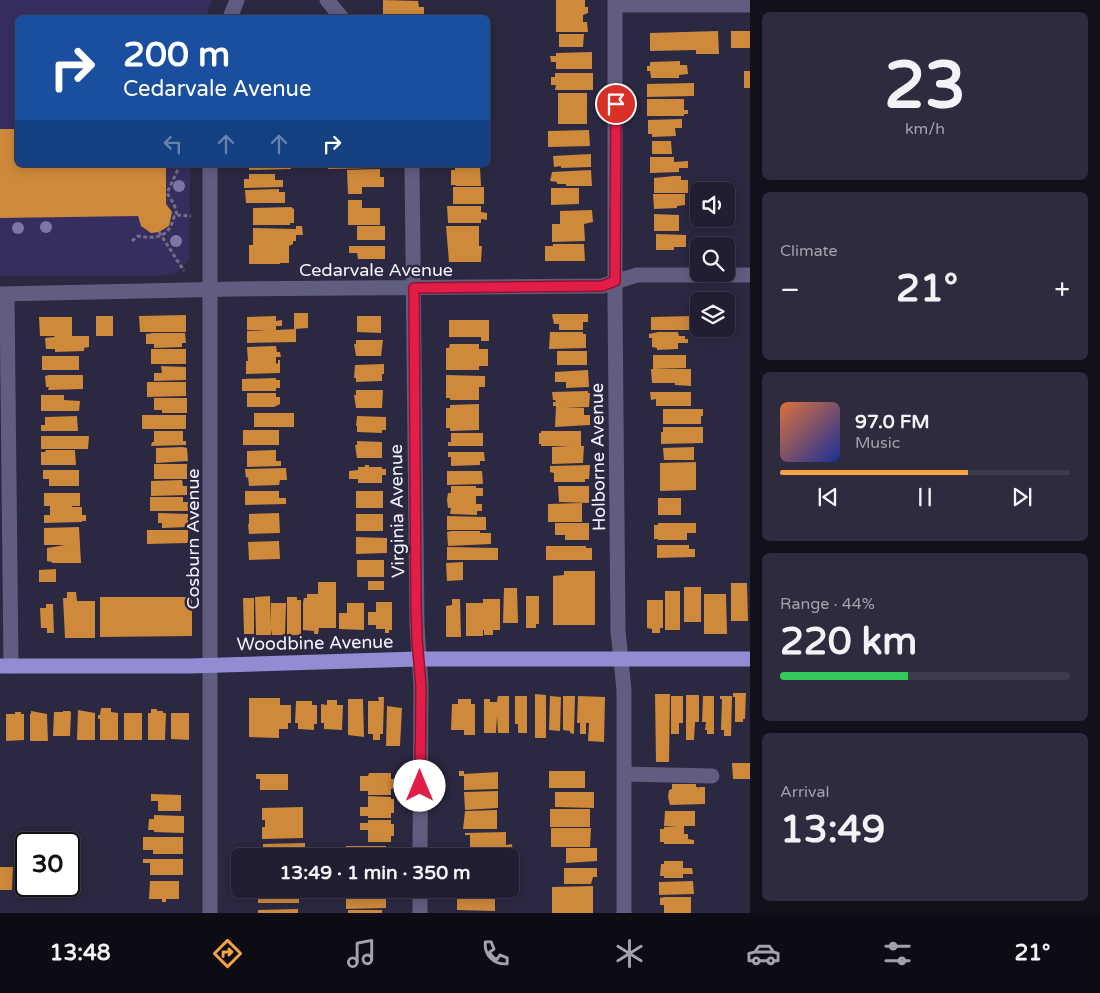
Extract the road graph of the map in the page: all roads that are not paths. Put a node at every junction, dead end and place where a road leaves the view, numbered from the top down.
1 (237, 0) edge
2 (327, 0) edge
3 (615, 2) edge
4 (750, 5) edge
5 (231, 15) edge
6 (340, 15) edge
7 (210, 167) edge
8 (412, 167) edge
9 (750, 275) edge
10 (615, 281) junction
11 (414, 288) junction
12 (211, 290) junction
13 (4, 294) edge
14 (418, 659) junction
15 (750, 659) edge
16 (621, 660) junction
17 (211, 664) junction
18 (6, 666) edge
19 (624, 774) junction
20 (712, 776) dead end
21 (420, 848) edge
22 (420, 898) edge
23 (210, 913) edge
24 (420, 913) edge
25 (624, 913) edge

1 - 5 street
2 - 6 street
3 - 4 street
3 - 10 street, Holborne Avenue
7 - 12 street, Cosburn Avenue
8 - 11 street, Virginia Avenue
9 - 10 street, Cedarvale Avenue
10 - 11 street, Cedarvale Avenue
10 - 16 street, Holborne Avenue
11 - 12 street, Cedarvale Avenue
11 - 14 street, Virginia Avenue
12 - 13 street, Cedarvale Avenue
12 - 17 street, Cosburn Avenue
13 - 18 street
14 - 16 main road, Woodbine Avenue
14 - 17 main road, Woodbine Avenue
14 - 21 street, Virginia Avenue
15 - 16 main road, Woodbine Avenue
16 - 19 street, Holborne Avenue
17 - 18 main road, Woodbine Avenue
17 - 23 street, Cosburn Avenue
19 - 20 street
19 - 25 street, Holborne Avenue
22 - 24 street

